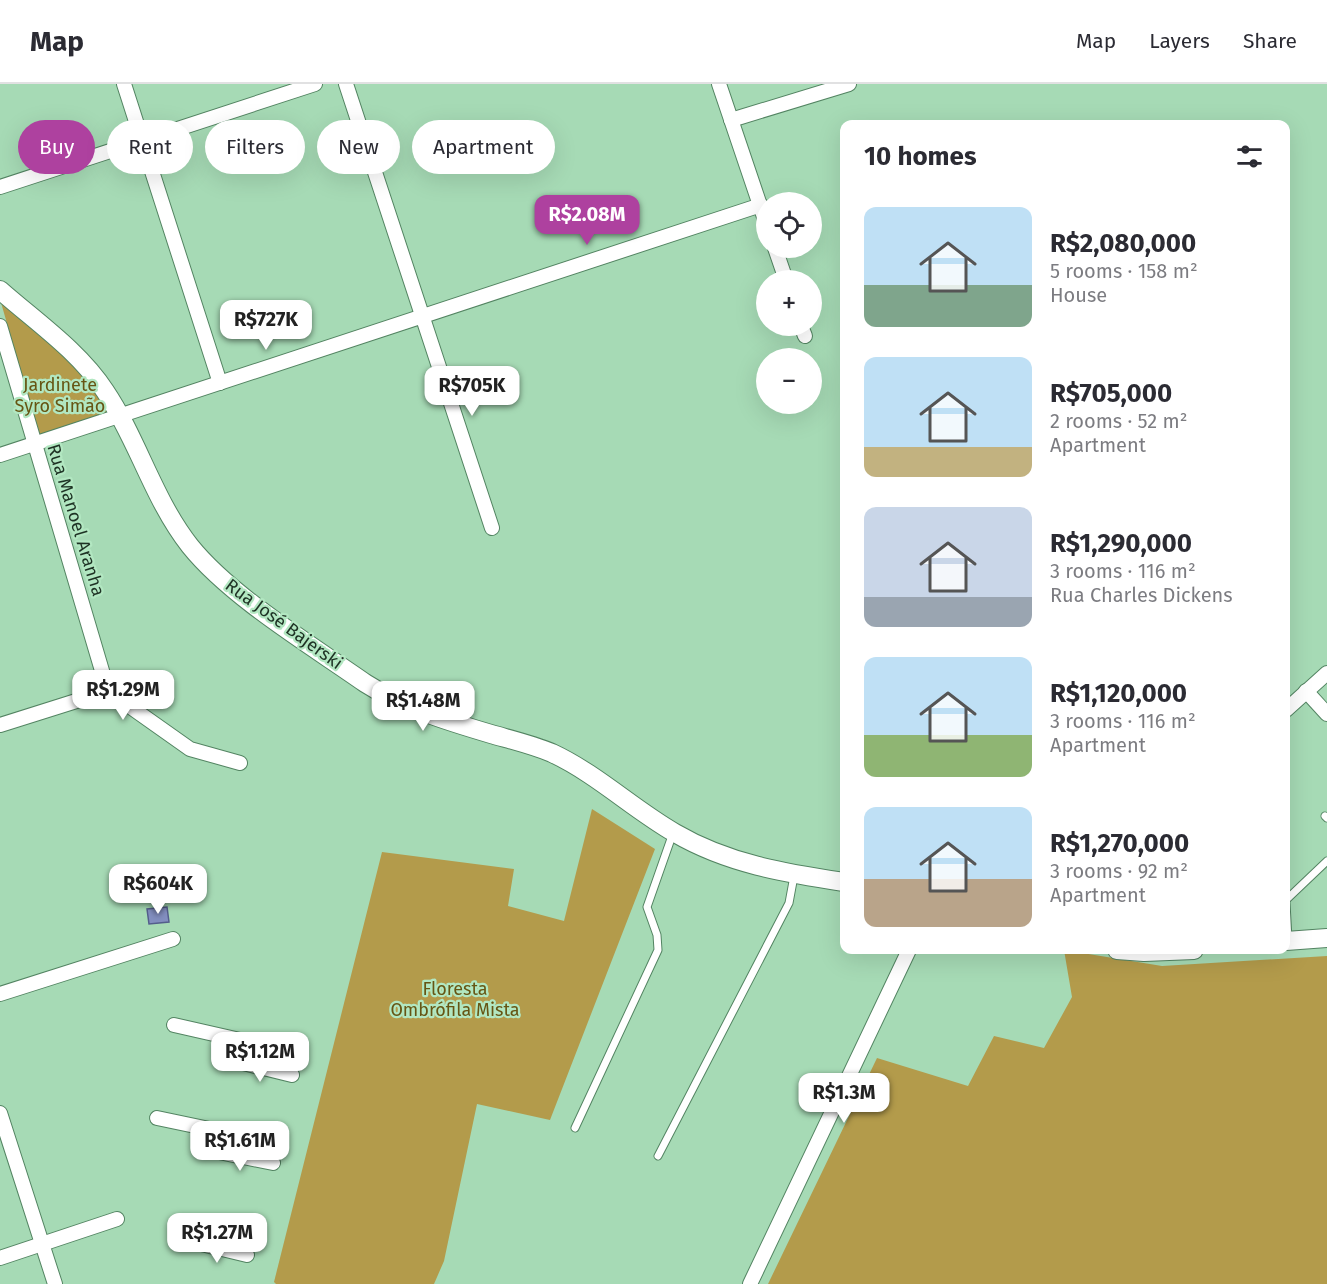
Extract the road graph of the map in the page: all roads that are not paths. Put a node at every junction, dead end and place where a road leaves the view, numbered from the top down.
1 (124, 84) edge
2 (315, 84) edge
3 (346, 84) edge
4 (719, 84) edge
5 (849, 84) edge
6 (135, 120) edge
7 (731, 120) junction
8 (193, 124) edge
9 (107, 153) edge
10 (153, 174) edge
11 (0, 188) edge
12 (756, 193) edge
13 (756, 206) edge
14 (0, 290) edge
15 (423, 316) junction
16 (0, 326) edge
17 (220, 383) junction
18 (118, 416) junction
19 (35, 443) junction
20 (0, 455) edge
21 (492, 528) dead end
22 (1327, 673) edge
23 (108, 690) junction
24 (1306, 691) junction
25 (1290, 706) edge
26 (1327, 714) edge
27 (0, 725) edge
28 (240, 763) dead end
29 (674, 833) junction
30 (1327, 861) edge
31 (795, 875) junction
32 (840, 881) edge
33 (1290, 897) edge
34 (1290, 935) edge
35 (1327, 938) edge
36 (173, 939) dead end
37 (907, 954) edge
38 (0, 994) edge
39 (174, 1025) dead end
40 (240, 1040) dead end
41 (235, 1061) dead end
42 (292, 1075) dead end
43 (0, 1113) edge
44 (157, 1118) dead end
45 (574, 1128) dead end
46 (219, 1131) dead end
47 (214, 1151) dead end
48 (658, 1156) dead end
49 (273, 1163) dead end
50 (117, 1219) dead end
51 (193, 1242) dead end
52 (42, 1244) junction
53 (248, 1255) dead end
54 (0, 1258) edge
55 (55, 1284) edge
56 (750, 1284) edge

1 - 6 street
2 - 8 street
3 - 15 street
4 - 7 street
5 - 7 street
7 - 12 street
9 - 11 street
10 - 17 street
13 - 15 street
14 - 18 main road, Rua José Bajerski
15 - 17 street
15 - 21 street
16 - 19 street, Rua Manoel Aranha
17 - 18 street
18 - 19 street
18 - 29 main road, Rua José Bajerski
19 - 20 street
19 - 23 street, Rua Manoel Aranha
22 - 24 street
23 - 27 street
23 - 28 street
24 - 25 street
24 - 26 street
29 - 31 main road, Rua José Bajerski
29 - 45 lane
30 - 33 lane
31 - 32 main road, Rua José Bajerski
31 - 48 lane
34 - 35 main road
36 - 38 street
37 - 56 street
39 - 40 street
41 - 42 street
43 - 52 street
44 - 46 street
47 - 49 street
50 - 52 street
51 - 53 street
52 - 54 street
52 - 55 street

